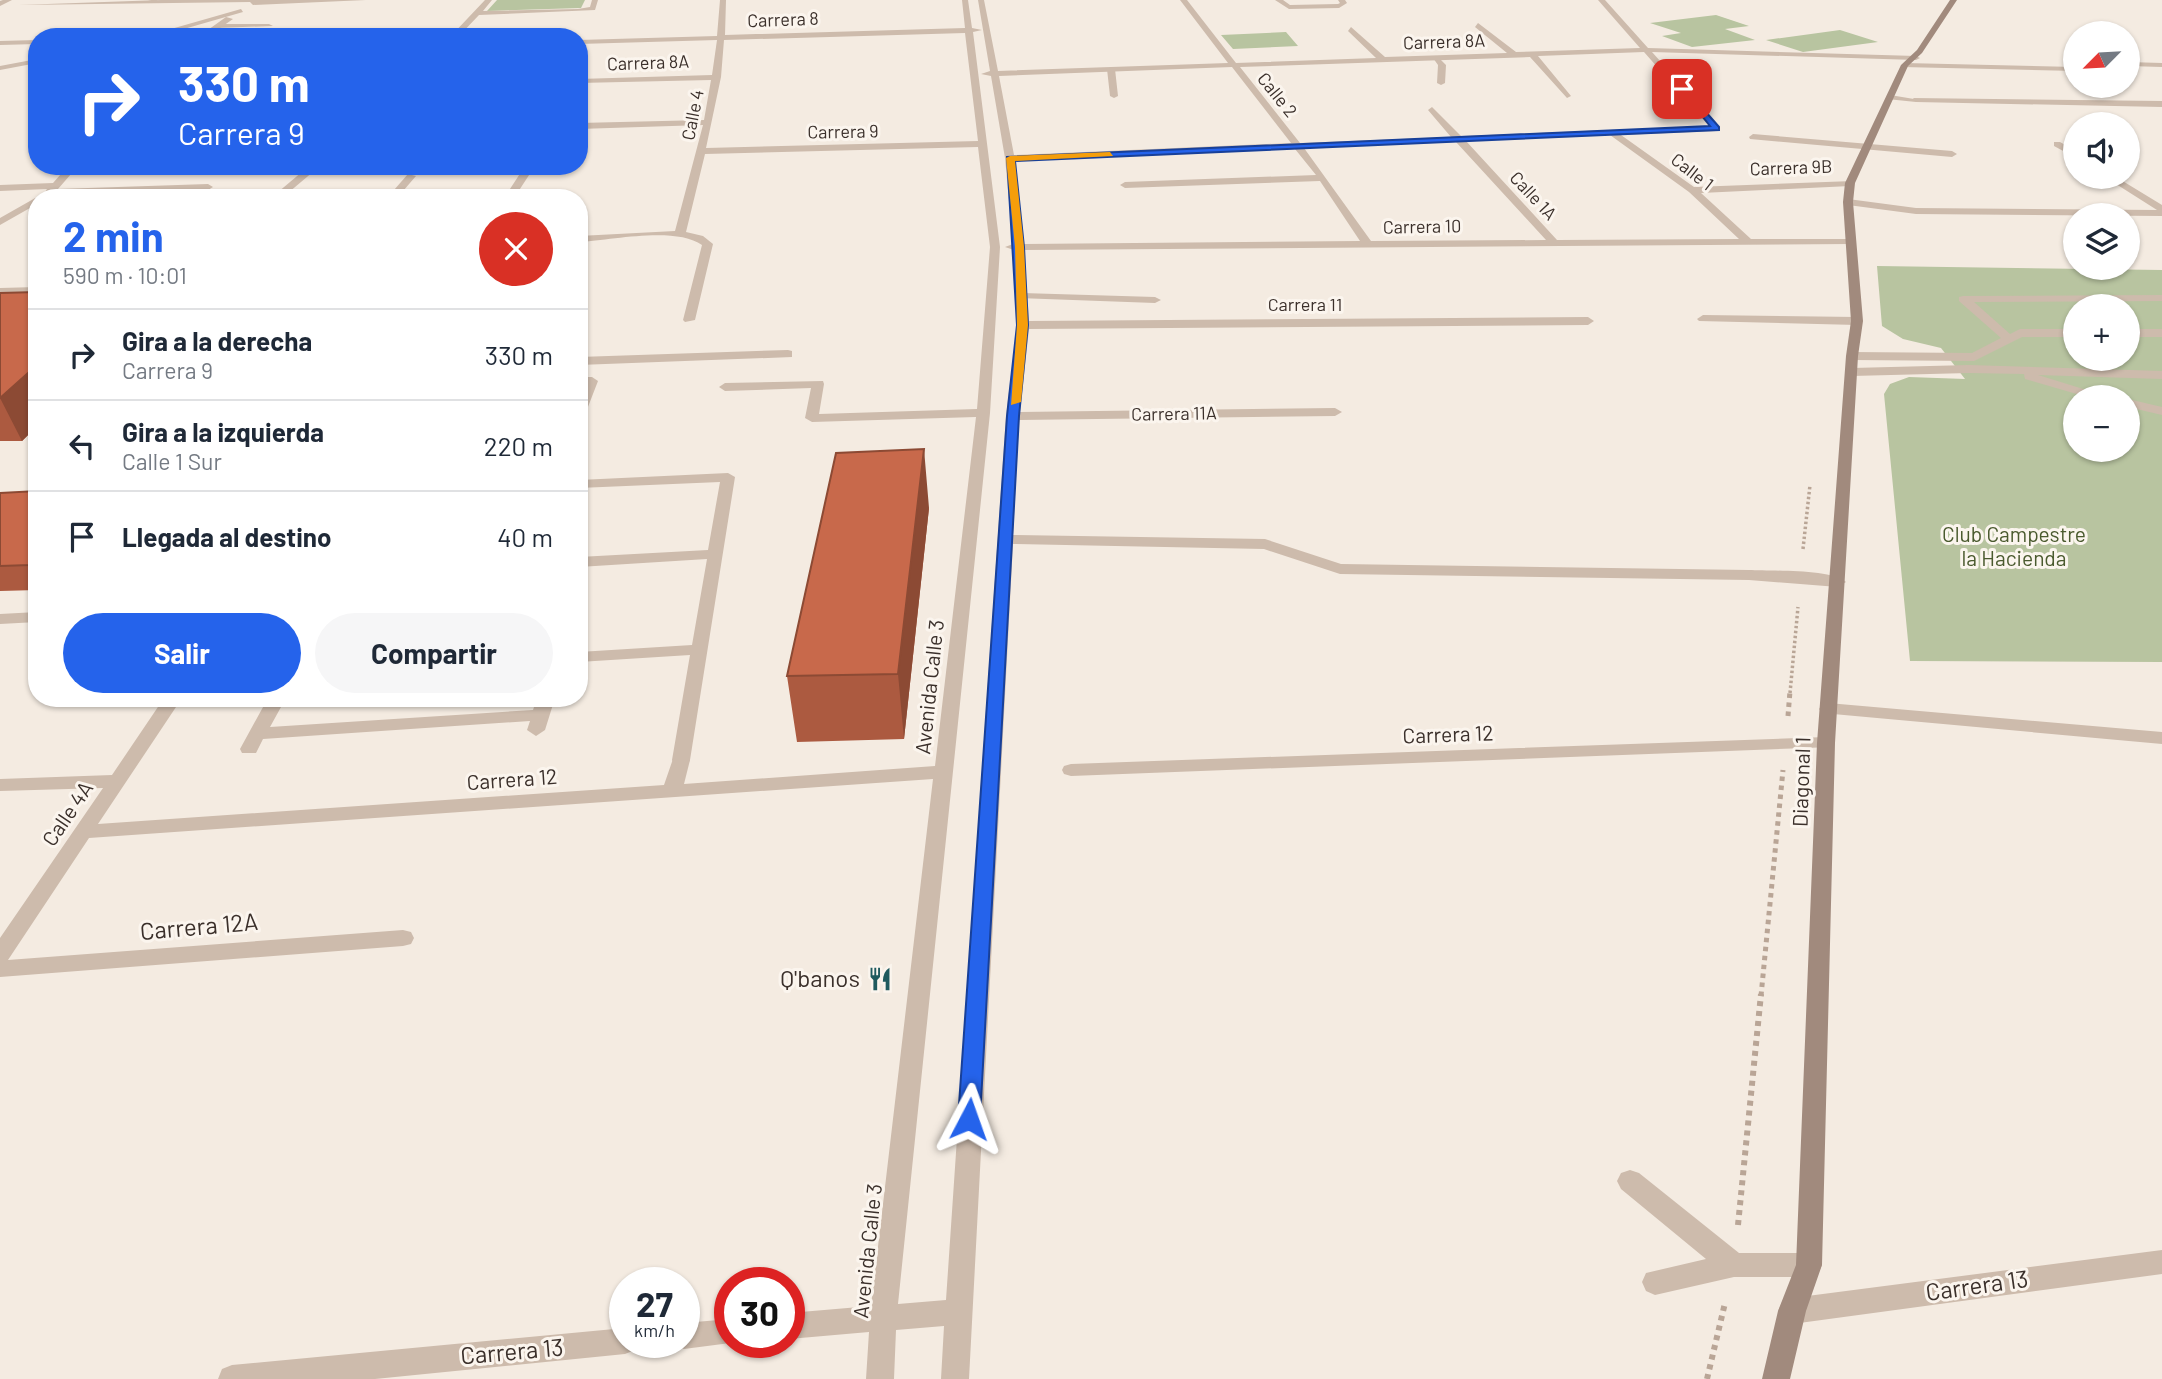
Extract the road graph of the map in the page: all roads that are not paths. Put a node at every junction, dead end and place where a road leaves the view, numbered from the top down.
1 (9, 0) edge
2 (363, 0) edge
3 (489, 0) edge
4 (595, 0) edge
5 (723, 0) edge
6 (965, 0) edge
7 (981, 0) edge
8 (1183, 0) edge
9 (1278, 0) edge
10 (1341, 0) edge
11 (1601, 0) edge
12 (1954, 0) edge
13 (256, 1) edge
14 (0, 4) edge
15 (22, 5) dead end
16 (241, 11) junction
17 (477, 13) junction
18 (1478, 24) dead end
19 (218, 26) junction
20 (269, 26) dead end
21 (180, 28) edge
22 (215, 28) edge
23 (463, 28) edge
24 (988, 29) junction
25 (1351, 29) dead end
26 (968, 30) junction
27 (722, 38) junction
28 (28, 42) edge
29 (588, 42) edge
30 (0, 43) edge
31 (1647, 50) junction
32 (1532, 54) junction
33 (1514, 55) junction
34 (1437, 58) junction
35 (1916, 58) junction
36 (1383, 60) junction
37 (28, 63) edge
38 (1233, 65) junction
39 (1905, 65) junction
40 (2063, 66) edge
41 (2063, 66) edge
42 (2140, 67) edge
43 (2162, 67) edge
44 (0, 68) edge
45 (1111, 69) junction
46 (996, 74) junction
47 (973, 75) junction
48 (717, 77) junction
49 (588, 81) edge
50 (1441, 82) dead end
51 (1114, 96) dead end
52 (1567, 96) dead end
53 (1890, 97) junction
54 (2162, 104) edge
55 (1432, 110) dead end
56 (709, 122) junction
57 (588, 126) edge
58 (1613, 133) junction
59 (1753, 137) dead end
60 (1460, 139) junction
61 (984, 144) junction
62 (2057, 144) dead end
63 (1869, 145) junction
64 (1298, 146) junction
65 (2063, 147) edge
66 (702, 151) junction
67 (1952, 154) dead end
68 (1010, 158) junction
69 (64, 175) edge
70 (304, 175) edge
71 (411, 176) dead end
72 (1323, 178) junction
73 (1125, 185) dead end
74 (208, 187) dead end
75 (0, 188) edge
76 (51, 189) edge
77 (162, 189) edge
78 (287, 189) edge
79 (400, 189) edge
80 (2128, 189) edge
81 (1692, 190) junction
82 (28, 192) edge
83 (1849, 193) junction
84 (28, 205) edge
85 (2162, 211) edge
86 (0, 222) edge
87 (680, 233) junction
88 (588, 238) edge
89 (1748, 241) junction
90 (1850, 241) junction
91 (1554, 243) junction
92 (1368, 245) junction
93 (995, 247) junction
94 (1019, 247) junction
95 (28, 290) edge
96 (0, 291) edge
97 (1022, 296) junction
98 (2162, 298) edge
99 (1154, 300) dead end
100 (1703, 319) dead end
101 (689, 320) dead end
102 (1588, 321) dead end
103 (1857, 321) junction
104 (1023, 325) junction
105 (2063, 333) edge
106 (2140, 333) edge
107 (2162, 333) edge
108 (2010, 339) junction
109 (788, 354) dead end
110 (1973, 357) junction
111 (588, 361) edge
112 (1852, 364) junction
113 (1984, 370) junction
114 (2015, 371) junction
115 (2162, 375) edge
116 (726, 387) dead end
117 (2063, 388) edge
118 (2140, 406) edge
119 (2162, 411) edge
120 (1335, 412) dead end
121 (983, 413) junction
122 (1013, 416) junction
123 (588, 484) edge
124 (1006, 539) junction
125 (716, 554) junction
126 (588, 561) edge
127 (1838, 582) junction
128 (28, 617) edge
129 (0, 619) edge
130 (701, 649) junction
131 (588, 656) edge
132 (167, 707) edge
133 (272, 707) edge
134 (1828, 709) junction
135 (541, 715) edge
136 (2162, 738) edge
137 (1826, 743) junction
138 (1072, 770) dead end
139 (944, 772) junction
140 (117, 782) junction
141 (0, 785) edge
142 (672, 791) junction
143 (83, 832) junction
144 (403, 938) dead end
145 (0, 955) edge
146 (0, 970) edge
147 (1630, 1181) dead end
148 (2162, 1262) edge
149 (1734, 1265) junction
150 (1809, 1265) junction
151 (1655, 1282) dead end
152 (1792, 1311) junction
153 (957, 1312) junction
154 (883, 1317) junction
155 (805, 1324) edge
156 (609, 1343) edge
157 (288, 1376) edge
158 (232, 1379) edge
159 (880, 1379) edge
160 (955, 1379) edge
161 (1776, 1379) edge

1 - 14 street
2 - 13 street
3 - 17 street
4 - 17 street
5 - 27 street, Calle 4
6 - 26 street, Avenida Calle 3
7 - 24 street
8 - 38 street, Calle 2
9 - 10 street
11 - 31 street
12 - 35 main road
13 - 15 street
13 - 16 street
16 - 19 street
16 - 21 street
17 - 23 street
18 - 33 street
19 - 20 street
19 - 22 street
24 - 26 street, Carrera 8
24 - 46 street
25 - 36 street
26 - 27 street, Carrera 8
26 - 47 street, Avenida Calle 3
27 - 29 street, Carrera 8
27 - 48 street, Calle 4
28 - 30 street
31 - 32 street, Carrera 8A
31 - 35 street, Carrera 8A
31 - 58 street
32 - 33 street, Carrera 8A
32 - 52 street
33 - 34 street, Carrera 8A
34 - 36 street, Carrera 8A
34 - 50 street
35 - 39 main road
35 - 40 street, Carrera 8A
36 - 38 street, Carrera 8A
37 - 44 street
38 - 45 street, Carrera 8A
38 - 64 street, Calle 2
39 - 41 street
39 - 53 main road
42 - 43 street
45 - 46 street, Carrera 8A
45 - 51 street
46 - 47 street, Carrera 8A
46 - 68 street
47 - 61 street, Avenida Calle 3
48 - 49 street, Carrera 8A
48 - 56 street, Calle 4
53 - 54 street
53 - 63 main road
55 - 60 street, Calle 1A
56 - 57 street
56 - 66 street, Calle 4
58 - 60 street
58 - 81 street, Calle 1
59 - 63 street
60 - 64 street
60 - 91 street, Calle 1A
61 - 66 street, Carrera 9
61 - 93 street, Avenida Calle 3
62 - 65 street
63 - 67 street
63 - 83 main road
64 - 68 street
64 - 72 street, Calle 2
66 - 87 street, Calle 4
68 - 94 street
69 - 76 street
70 - 78 street
71 - 79 street
72 - 73 street
72 - 92 street, Calle 2
74 - 77 street
75 - 82 street
80 - 85 street
81 - 83 street, Carrera 9B
81 - 89 street, Calle 1
83 - 85 street, Carrera 9B
83 - 90 main road, Diagonal 1
84 - 86 street
87 - 88 street
87 - 101 street
89 - 90 street, Carrera 10
89 - 91 street, Carrera 10
90 - 103 main road, Diagonal 1
91 - 92 street, Carrera 10
92 - 94 street, Carrera 10
93 - 94 street, Carrera 10
93 - 121 street, Avenida Calle 3
94 - 97 street
95 - 96 street
97 - 99 street
97 - 104 street
98 - 108 street
100 - 103 street
102 - 104 street, Carrera 11
103 - 112 main road, Diagonal 1
104 - 122 street
105 - 108 street
106 - 107 street
108 - 110 street
109 - 111 street
110 - 112 street
110 - 113 street
112 - 113 street
112 - 127 main road, Diagonal 1
113 - 114 street
114 - 115 street
114 - 117 street
116 - 121 street
118 - 119 street
120 - 122 street, Carrera 11A
121 - 139 street, Avenida Calle 3
122 - 124 street
123 - 125 street
124 - 127 street
124 - 153 street
125 - 126 street
125 - 130 street
127 - 134 main road, Diagonal 1
128 - 129 street
130 - 131 street
130 - 142 street
132 - 140 street, Calle 4A
133 - 135 street
134 - 136 street
134 - 137 main road, Diagonal 1
137 - 138 street, Carrera 12
137 - 150 main road, Diagonal 1
139 - 142 street, Carrera 12
139 - 154 street, Avenida Calle 3
140 - 141 street
140 - 143 street, Calle 4A
142 - 143 street, Carrera 12
143 - 145 street, Calle 4A
144 - 146 street, Carrera 12A
147 - 149 street
148 - 152 street, Carrera 13
149 - 150 street
149 - 151 street
150 - 152 main road, Diagonal 1
152 - 161 main road, Diagonal 1
153 - 154 street
153 - 160 street
154 - 155 street
154 - 159 street, Avenida Calle 3
156 - 157 street, Carrera 13
157 - 158 street, Carrera 13

